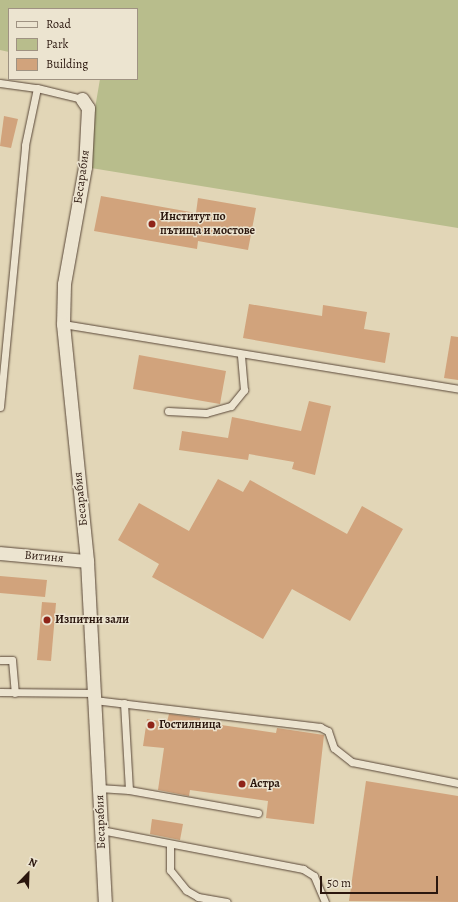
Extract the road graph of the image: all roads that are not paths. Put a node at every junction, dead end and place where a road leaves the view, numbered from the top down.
1 (0, 83) edge
2 (37, 88) junction
3 (82, 99) joint
4 (63, 324) junction
5 (241, 354) junction
6 (458, 389) edge
7 (0, 407) edge
8 (168, 411) dead end
9 (0, 553) edge
10 (87, 561) junction
11 (0, 660) edge
12 (0, 692) edge
13 (15, 693) junction
14 (94, 696) junction
15 (124, 703) junction
16 (458, 783) edge
17 (99, 788) junction
18 (129, 790) junction
19 (258, 813) dead end
20 (101, 830) junction
21 (170, 845) junction
22 (105, 902) edge
23 (227, 902) edge
24 (325, 902) edge

1 - 2 lane
2 - 3 lane
2 - 7 lane
3 - 4 street, Бесарабия
4 - 5 lane
4 - 10 street, Бесарабия
5 - 6 lane
5 - 8 lane
9 - 10 street, Витиня
10 - 14 street, Бесарабия
11 - 13 lane
12 - 13 lane
13 - 14 lane
14 - 15 lane
14 - 17 street, Бесарабия
15 - 16 lane
15 - 18 lane
17 - 18 lane
17 - 20 street, Бесарабия
18 - 19 lane
20 - 21 lane
20 - 22 street, Бесарабия
21 - 23 lane
21 - 24 lane

